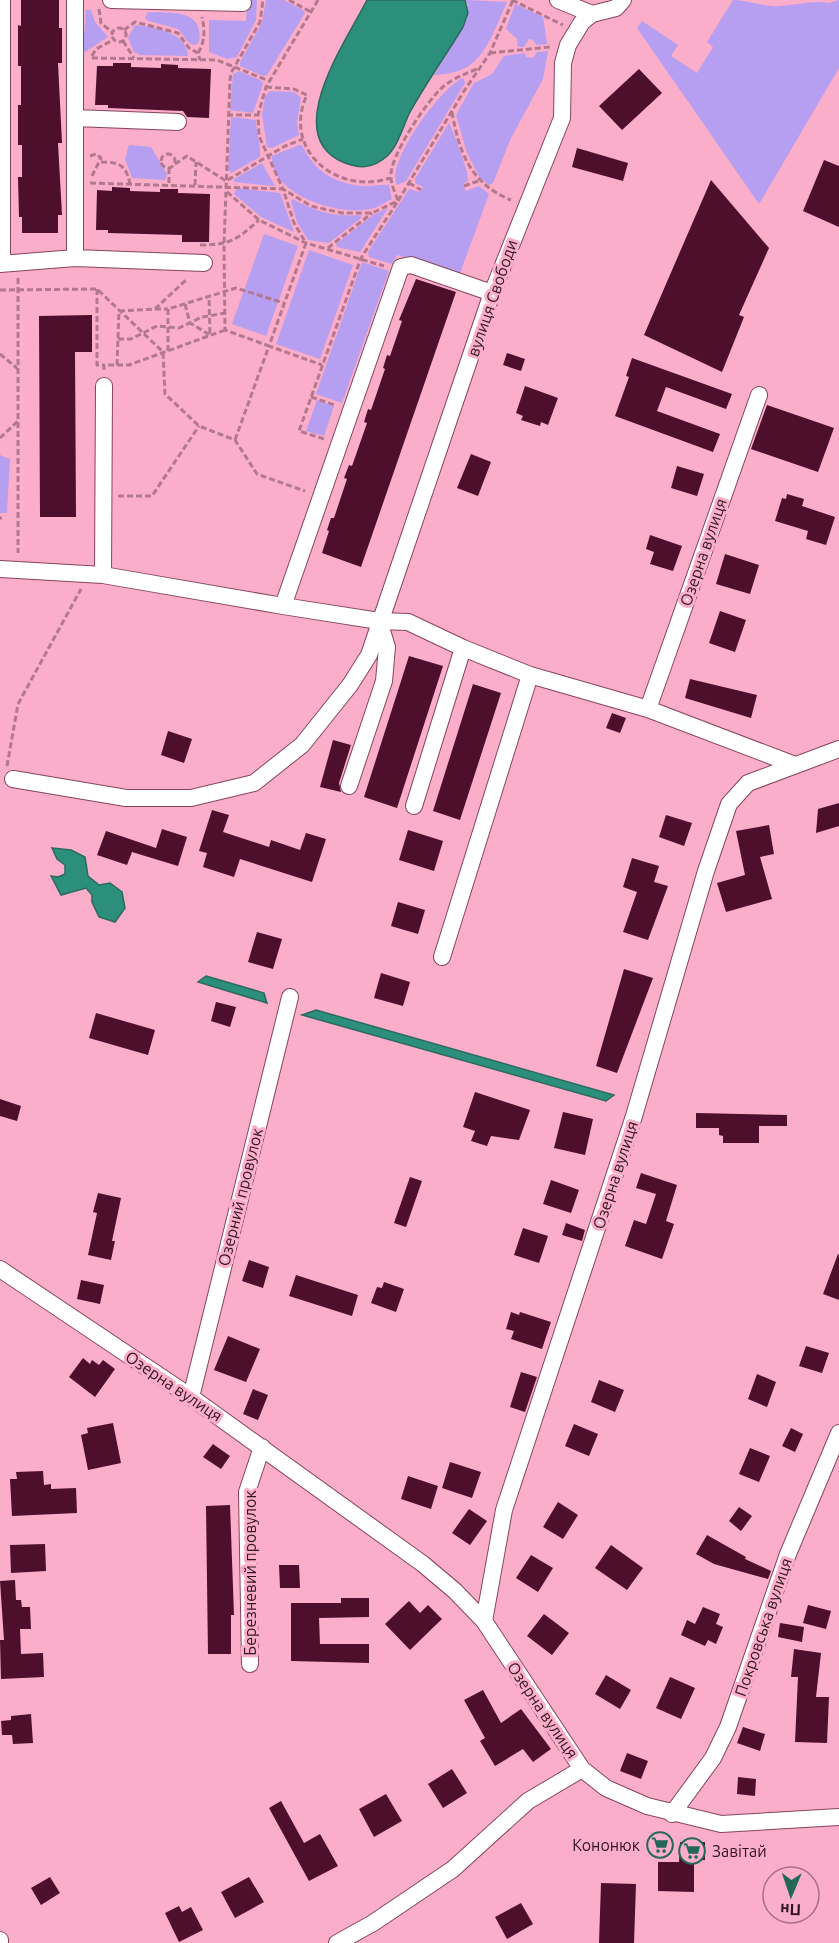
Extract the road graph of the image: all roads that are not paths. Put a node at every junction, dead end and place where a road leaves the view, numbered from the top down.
1 (75, 0) edge
2 (111, 0) edge
3 (558, 0) edge
4 (623, 0) edge
5 (243, 3) dead end
6 (1, 11) edge
7 (592, 14) junction
8 (75, 118) junction
9 (178, 122) dead end
10 (75, 258) junction
11 (7, 263) edge
12 (204, 263) road end
13 (492, 293) junction
14 (104, 386) road end
15 (759, 395) dead end
16 (0, 569) edge
17 (96, 574) junction
18 (283, 606) junction
19 (379, 621) junction
20 (463, 648) junction
21 (530, 675) junction
22 (648, 709) junction
23 (839, 749) edge
24 (795, 765) junction
25 (9, 776) road end
26 (349, 786) dead end
27 (414, 806) dead end
28 (442, 957) dead end
29 (290, 997) dead end
30 (0, 1269) edge
31 (191, 1397) junction
32 (837, 1440) edge
33 (262, 1447) junction
34 (484, 1621) junction
35 (250, 1664) dead end
36 (582, 1769) junction
37 (672, 1814) junction
38 (839, 1816) edge
39 (337, 1943) edge

1 - 8 street
2 - 5 street
3 - 7 street
4 - 7 street
6 - 11 street
7 - 13 street, вулиця Свободи
8 - 9 street
8 - 10 street
10 - 11 street
10 - 12 street
13 - 18 street
13 - 19 street, вулиця Свободи
14 - 17 street
15 - 22 street, Озерна вулиця
16 - 17 street
17 - 18 street
18 - 19 street
19 - 20 street
19 - 25 street, вулиця Свободи
19 - 26 street
20 - 21 street
20 - 27 street
21 - 22 street
21 - 28 street
22 - 24 street
23 - 24 street, Озерна вулиця
24 - 34 street, Озерна вулиця
29 - 31 street, Озерний провулок
30 - 31 street, Озерна вулиця
31 - 33 street, Озерна вулиця
32 - 37 street, Покровська вулиця
33 - 34 street, Озерна вулиця
33 - 35 street, Березневий провулок
34 - 36 street, Озерна вулиця
36 - 37 street, Озерна вулиця
36 - 39 street
37 - 38 street, Озерна вулиця

